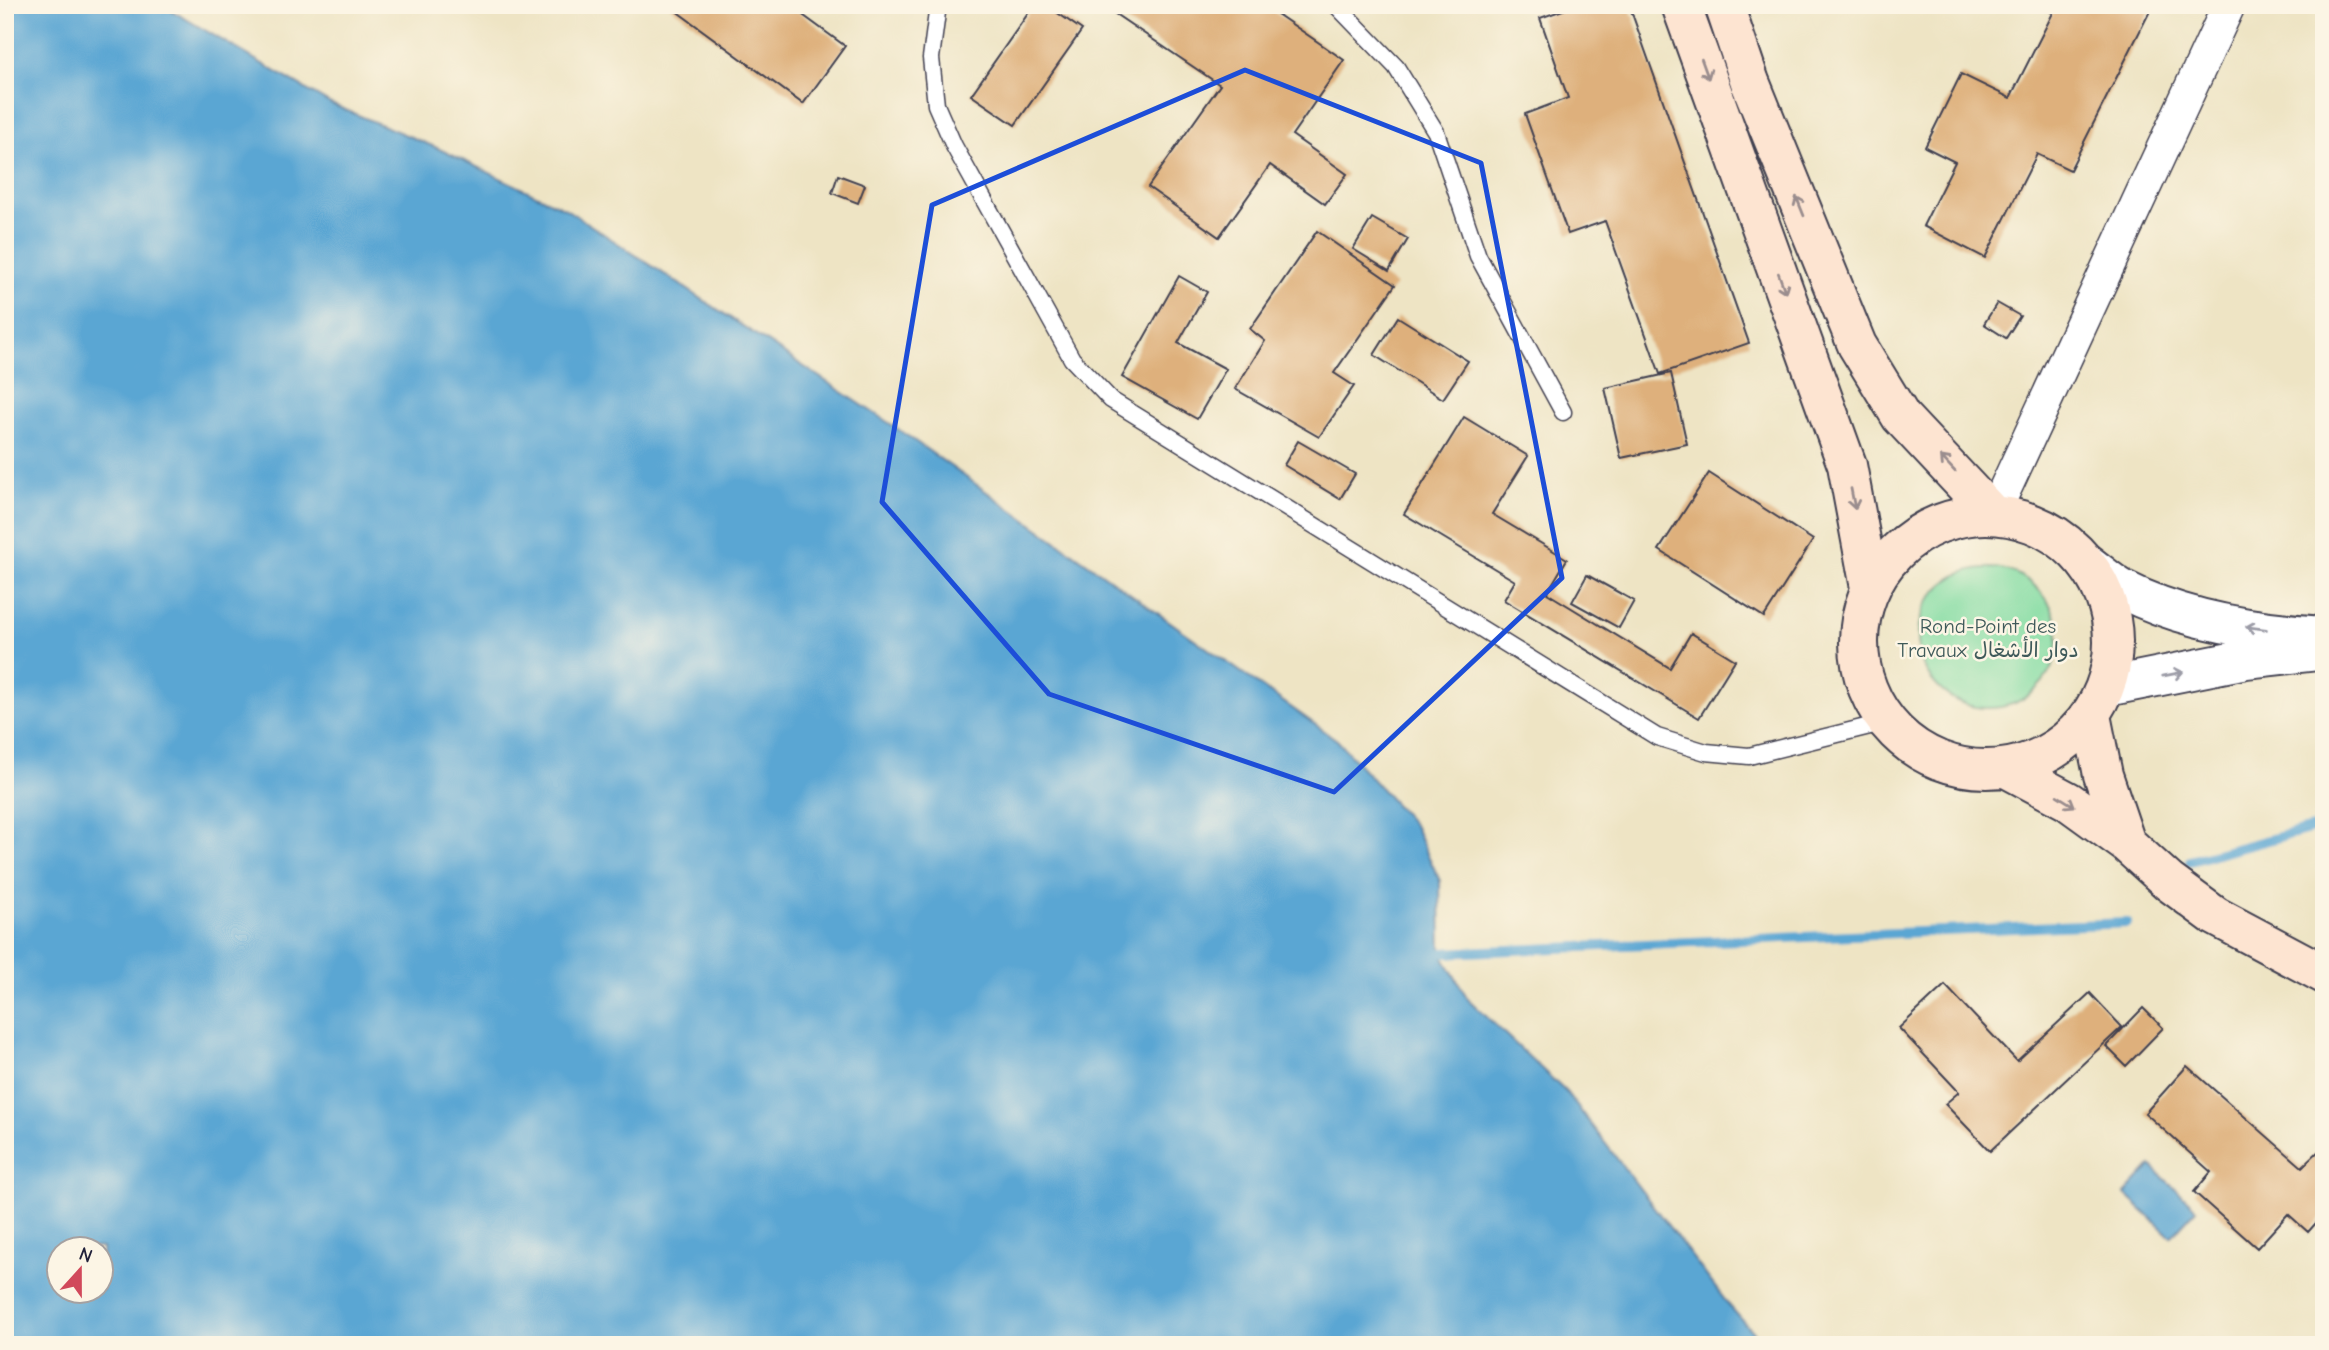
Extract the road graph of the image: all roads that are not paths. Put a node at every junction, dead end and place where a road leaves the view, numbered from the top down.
1 (938, 5) edge
2 (1336, 5) edge
3 (1681, 5) edge
4 (1724, 5) edge
5 (2229, 5) edge
6 (1563, 412) dead end
7 (1993, 515) junction
8 (2085, 562) junction
9 (1870, 588) junction
10 (2324, 636) edge
11 (2324, 650) edge
12 (2099, 701) junction
13 (1886, 722) junction
14 (2006, 768) junction
15 (2126, 843) junction
16 (2324, 974) edge

1 - 13 lane
2 - 6 lane
3 -> 9 main road
7 -> 4 main road
5 - 7 street
7 - 8 main road
7 - 9 main road
10 -> 8 street
8 - 12 main road
9 - 13 main road
12 -> 11 street
12 - 14 main road
12 - 15 main road
13 - 14 main road
14 -> 15 main road
15 - 16 main road

